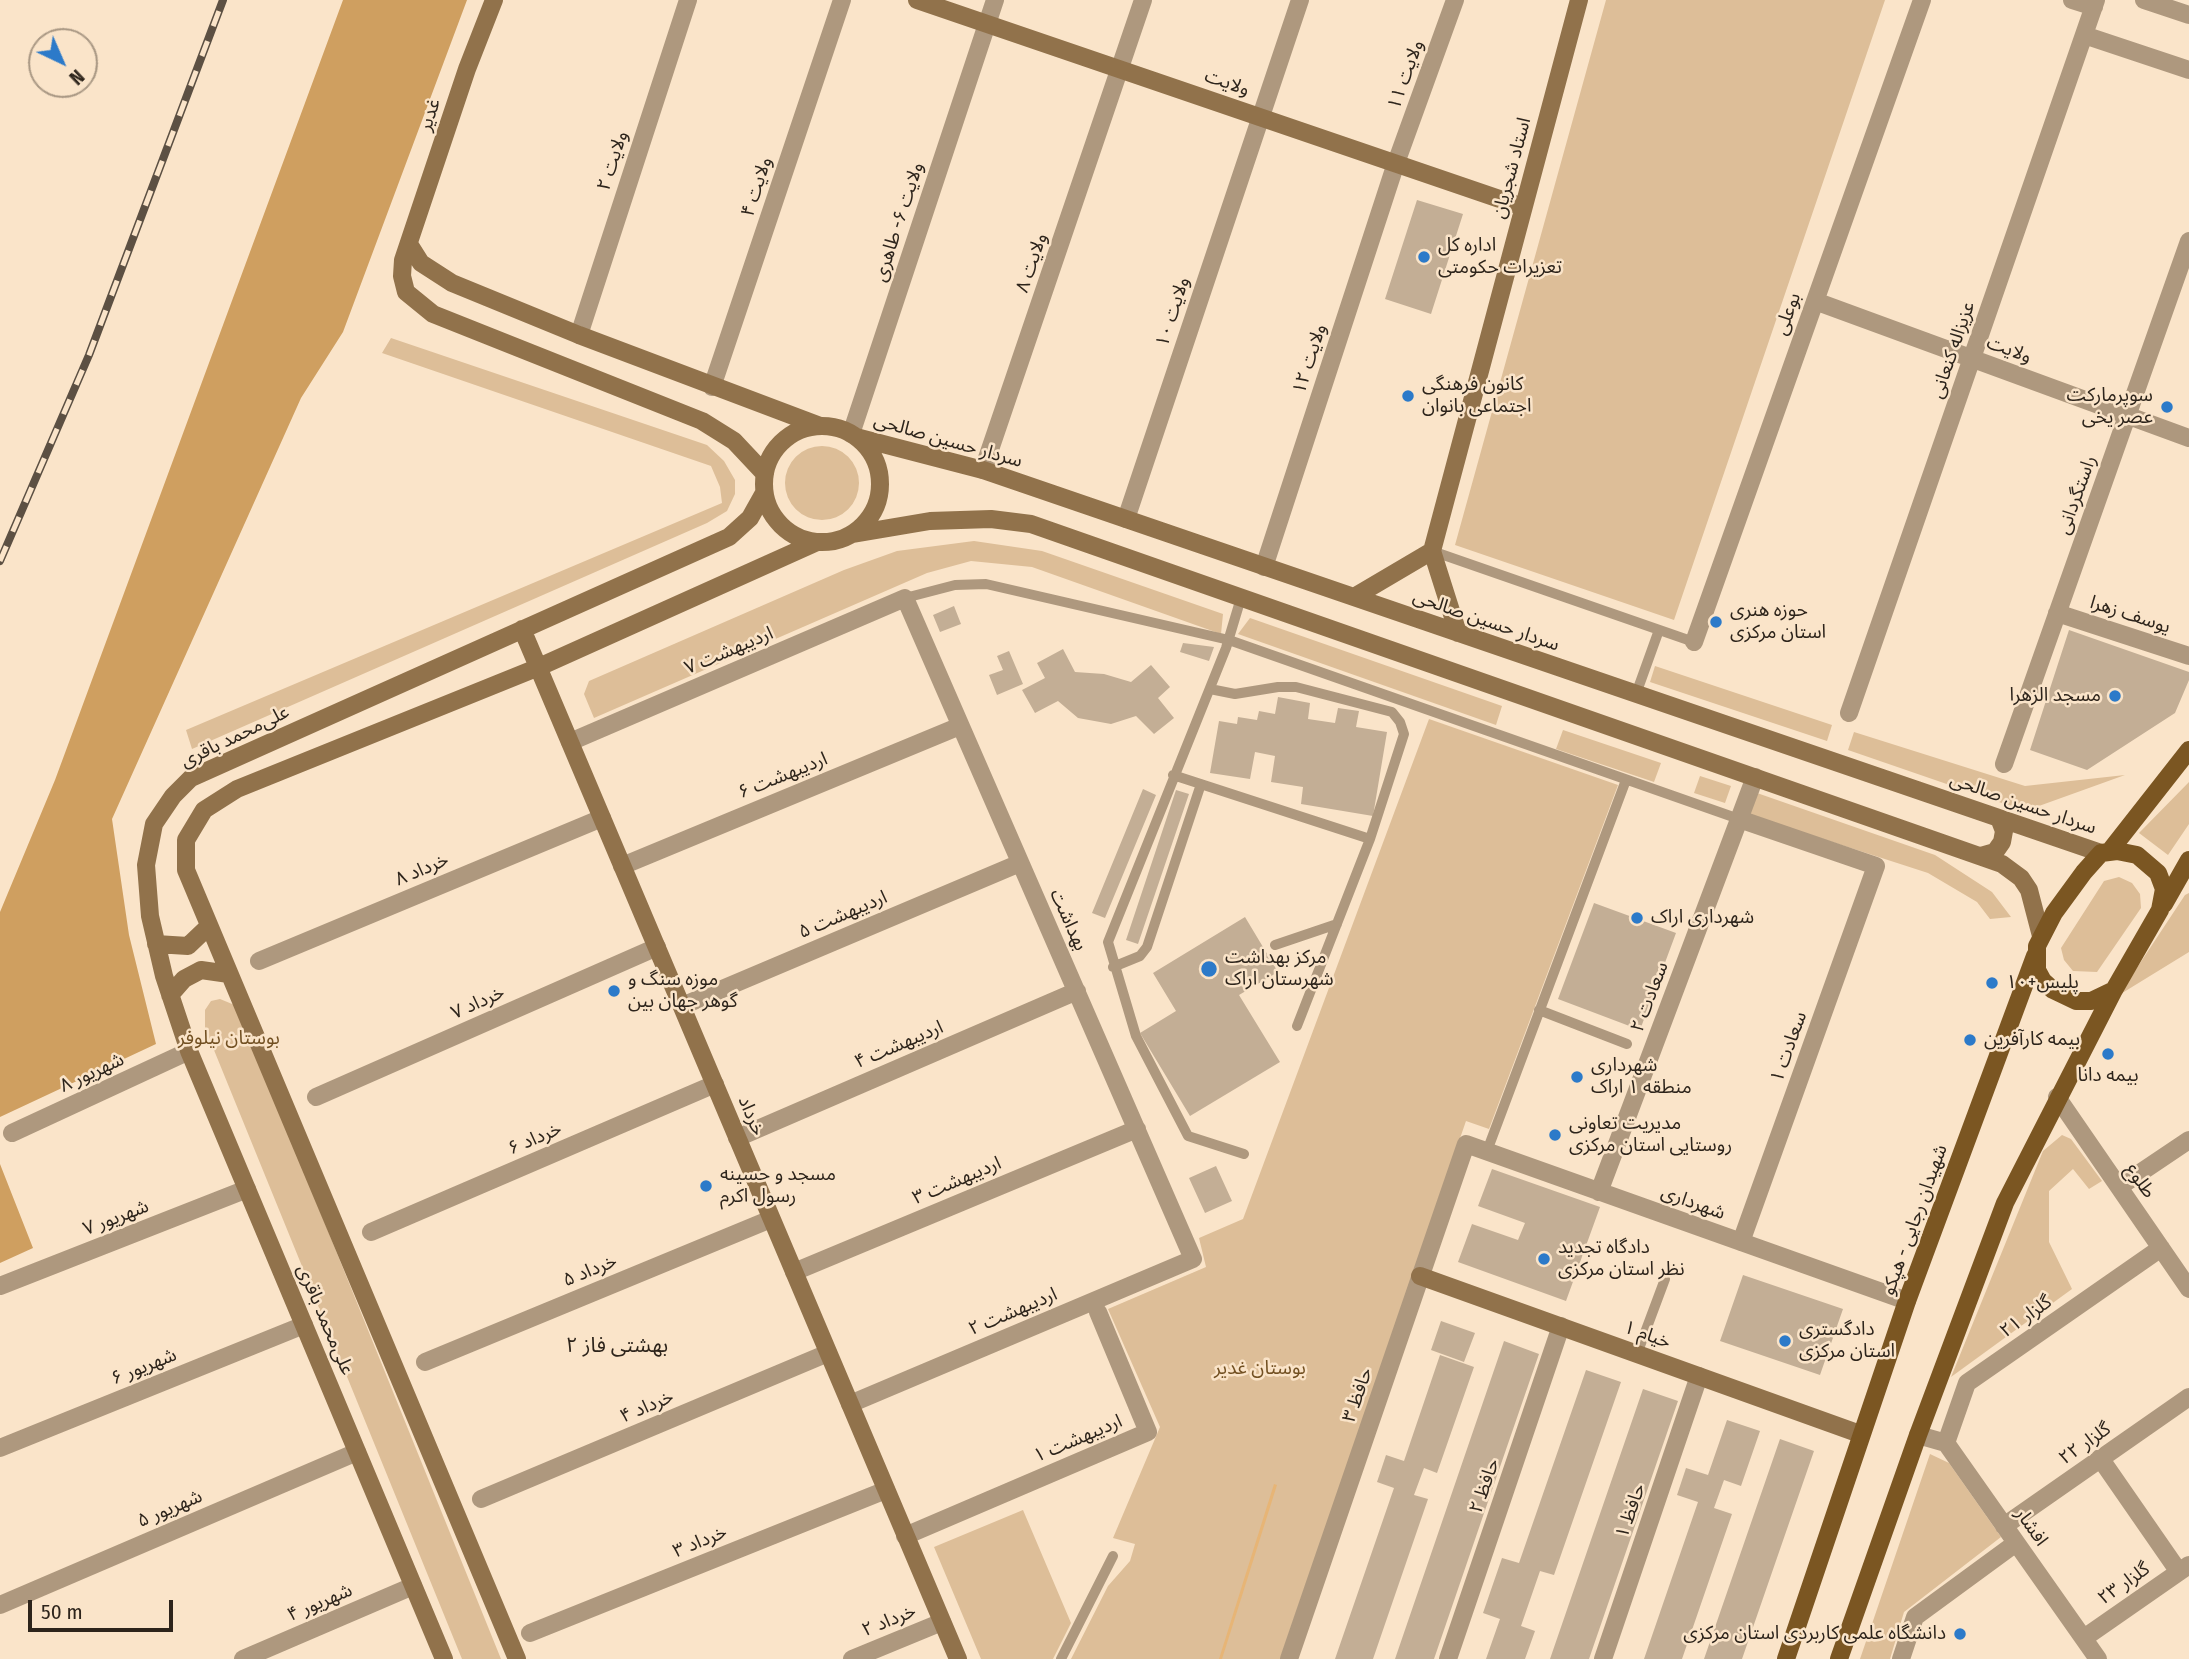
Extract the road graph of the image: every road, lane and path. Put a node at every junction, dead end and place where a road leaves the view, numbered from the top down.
1 (494, 0) edge
2 (688, 0) edge
3 (842, 0) edge
4 (917, 0) edge
5 (995, 0) edge
6 (1143, 0) edge
7 (1300, 0) edge
8 (1455, 0) edge
9 (1578, 0) edge
10 (1922, 0) edge
11 (2072, 0) edge
12 (2144, 0) edge
13 (2095, 4) edge
14 (2189, 15) edge
15 (986, 24) junction
16 (2084, 35) junction
17 (1120, 69) junction
18 (2189, 70) edge
19 (1260, 117) junction
20 (1396, 163) junction
21 (1524, 207) junction
22 (2189, 241) edge
23 (409, 244) junction
24 (1815, 301) junction
25 (579, 335) junction
26 (1972, 359) junction
27 (712, 387) junction
28 (2127, 415) junction
29 (820, 426) junction
30 (853, 435) junction
31 (2189, 438) edge
32 (983, 470) junction
33 (765, 474) junction
34 (764, 493) junction
35 (1126, 519) junction
36 (853, 534) junction
37 (817, 542) junction
38 (1432, 551) junction
39 (1264, 567) junction
40 (1353, 597) junction
41 (905, 598) junction
42 (1241, 598) junction
43 (2057, 613) junction
44 (522, 629) junction
45 (1659, 630) junction
46 (1458, 633) junction
47 (1229, 640) junction
48 (1695, 642) joint
49 (2189, 656) edge
50 (539, 667) junction
51 (1210, 689) junction
52 (1636, 694) junction
53 (1849, 713) dead end
54 (960, 726) junction
55 (570, 742) junction
56 (2189, 750) edge
57 (2004, 764) dead end
58 (1173, 775) junction
59 (1755, 777) junction
60 (1626, 780) junction
61 (1201, 784) junction
62 (602, 818) junction
63 (1999, 818) junction
64 (1739, 819) junction
65 (1370, 839) junction
66 (2105, 852) junction
67 (1981, 856) junction
68 (2189, 860) edge
69 (1020, 863) junction
70 (622, 866) junction
71 (2160, 910) junction
72 (1336, 924) junction
73 (209, 926) junction
74 (2040, 936) junction
75 (156, 944) junction
76 (1275, 945) dead end
77 (657, 947) junction
78 (2035, 956) junction
79 (259, 961) dead end
80 (1113, 967) junction
81 (229, 974) junction
82 (2114, 990) junction
83 (1077, 991) junction
84 (170, 995) junction
85 (682, 1006) junction
86 (1539, 1010) junction
87 (1297, 1026) dead end
88 (1627, 1044) dead end
89 (190, 1051) junction
90 (715, 1084) junction
91 (316, 1097) dead end
92 (2057, 1097) junction
93 (1137, 1129) junction
94 (12, 1133) dead end
95 (737, 1138) junction
96 (2189, 1140) edge
97 (1466, 1144) joint
98 (1486, 1151) junction
99 (1244, 1154) dead end
100 (2119, 1187) junction
101 (247, 1189) junction
102 (1599, 1192) junction
103 (771, 1219) junction
104 (371, 1232) dead end
105 (1741, 1242) junction
106 (2161, 1248) junction
107 (1194, 1259) joint
108 (794, 1272) junction
109 (1420, 1276) junction
110 (1665, 1279) dead end
111 (0, 1286) edge
112 (2189, 1289) edge
113 (1907, 1301) junction
114 (1098, 1312) dead end
115 (304, 1325) junction
116 (1561, 1326) junction
117 (828, 1353) junction
118 (1637, 1354) junction
119 (425, 1362) dead end
120 (1699, 1376) junction
121 (2189, 1396) edge
122 (850, 1404) junction
123 (1860, 1434) junction
124 (1918, 1435) junction
125 (1946, 1443) junction
126 (0, 1448) edge
127 (357, 1452) junction
128 (2101, 1458) junction
129 (886, 1490) junction
130 (481, 1499) dead end
131 (2004, 1525) junction
132 (905, 1536) junction
133 (2017, 1543) junction
134 (1113, 1556) dead end
135 (2184, 1568) edge
136 (413, 1586) junction
137 (0, 1605) edge
138 (942, 1622) junction
139 (530, 1633) dead end
140 (2084, 1638) junction
141 (243, 1659) edge
142 (444, 1659) edge
143 (517, 1659) edge
144 (852, 1659) edge
145 (958, 1659) edge
146 (1061, 1659) edge
147 (1289, 1659) edge
148 (1448, 1659) edge
149 (1603, 1659) edge
150 (1786, 1659) edge
151 (1839, 1659) edge
152 (1901, 1659) edge
153 (2098, 1659) edge

1 - 23 main road, غدیر
2 - 25 street, ولایت ۲
3 - 27 street, ولایت ۴
4 - 15 main road, ولایت
5 - 15 street, ولایت ۶- طاهری
6 - 17 street, ولایت ۸
7 - 19 street, ولایت ۱۰
8 - 20 street, ولایت ۱۱
9 - 21 main road, استاد شجریان
10 - 24 street, بوعلی
11 - 13 street
12 - 14 street
13 - 16 street, عزیزاله کنعانی
15 - 17 main road, ولایت
15 - 30 street, ولایت ۶- طاهری
16 - 18 street
16 - 26 street, عزیزاله کنعانی
17 - 19 main road, ولایت
17 - 32 street, ولایت ۸
19 - 20 main road, ولایت
19 - 35 street, ولایت ۱۰
20 - 21 main road, ولایت
20 - 39 street, ولایت ۱۲
21 - 38 main road, استاد شجریان
22 - 28 street, راستگردانی
23 - 25 main road
23 - 33 main road
24 - 26 street, ولایت
24 - 48 street, بوعلی
25 - 27 main road
26 - 28 street, ولایت
26 - 53 street, عزیزاله کنعانی
27 - 29 main road
28 - 31 street, ولایت
28 - 43 street, راستگردانی
29 - 30 main road
29 - 33 main road
30 - 32 main road, سردار حسین صالحی
30 - 36 main road
32 - 35 main road, سردار حسین صالحی
33 - 34 main road
34 - 37 main road
34 - 44 main road, علی‌محمد باقری
35 - 39 main road, سردار حسین صالحی
36 - 37 main road
36 - 42 main road
37 - 50 main road
38 - 40 main road
38 - 45 lane
38 - 46 main road
39 - 40 main road, سردار حسین صالحی
40 - 46 main road, سردار حسین صالحی
41 - 47 lane
41 - 54 street, بهداشت
41 - 55 street, اردیبهشت ۷
42 - 47 lane
42 - 59 main road
43 - 49 street, یوسف زهرا
43 - 57 street, راستگردانی
44 - 50 main road, خرداد
44 - 75 main road, علی‌محمد باقری
45 - 48 lane
45 - 52 lane
46 - 52 main road, سردار حسین صالحی
47 - 51 lane
47 - 60 lane
50 - 55 main road, خرداد
50 - 73 main road
51 - 58 lane
51 - 65 lane
52 - 63 main road, سردار حسین صالحی
54 - 69 street, بهداشت
54 - 70 street, اردیبهشت ۶
55 - 62 main road, خرداد
56 - 66 main road
58 - 61 lane
58 - 80 lane
59 - 64 street, سعادت ۲
59 - 67 main road
60 - 64 lane
60 - 86 lane
61 - 65 lane
61 - 80 lane
62 - 70 main road, خرداد
62 - 79 street, خرداد ۸
63 - 66 main road, سردار حسین صالحی
63 - 67 main road
64 - 102 street, سعادت ۲
64 - 105 street, سعادت ۱
65 - 72 lane
66 - 71 main road
66 - 74 main road
67 - 74 main road
68 - 71 main road
69 - 83 street, بهداشت
69 - 85 street, اردیبهشت ۵
70 - 77 main road, خرداد
71 - 82 main road
72 - 76 lane
72 - 87 lane
73 - 75 main road
73 - 81 main road
74 - 78 main road
75 - 84 main road, علی‌محمد باقری
77 - 85 main road, خرداد
77 - 91 street, خرداد ۷
78 - 82 main road
78 - 113 main road, شهیدان رجایی - هپکو
80 - 99 lane
81 - 84 main road
81 - 143 main road
82 - 92 main road
83 - 93 street, بهداشت
83 - 95 street, اردیبهشت ۴
84 - 89 main road, علی‌محمد باقری
85 - 90 main road, خرداد
86 - 88 lane
86 - 98 lane
89 - 94 street, شهریور ۸
89 - 101 main road, علی‌محمد باقری
90 - 95 main road, خرداد
90 - 104 street, خرداد ۶
92 - 100 street, طلوع
92 - 124 main road
93 - 107 street, بهداشت
93 - 108 street, اردیبهشت ۳
95 - 103 main road, خرداد
96 - 100 street
97 - 98 street, شهرداری
97 - 109 street, حافظ ۳
98 - 102 street, شهرداری
100 - 106 street, طلوع
101 - 111 street, شهریور ۷
101 - 115 main road, علی‌محمد باقری
102 - 105 street, شهرداری
103 - 108 main road, خرداد
103 - 119 street, خرداد ۵
105 - 113 street, شهرداری
106 - 112 street, طلوع
106 - 125 street, گلزار ۲۱
107 - 122 street, اردیبهشت ۲
108 - 117 main road, خرداد
109 - 116 main road, خیام ۱
109 - 147 street, حافظ ۳
110 - 118 lane
113 - 123 main road, شهیدان رجایی - هپکو
114 - 132 street, اردیبهشت ۱
115 - 126 street, شهریور ۶
115 - 127 main road, علی‌محمد باقری
116 - 118 main road, خیام ۱
116 - 148 street, حافظ ۲
117 - 122 main road, خرداد
117 - 130 street, خرداد ۴
118 - 120 main road, خیام ۱
120 - 123 main road, خیام ۱
120 - 149 street, حافظ ۱
121 - 128 street, گلزار ۲۲
122 - 129 main road, خرداد
123 - 150 main road, شهیدان رجایی - هپکو
124 - 125 street
124 - 151 main road
125 - 131 street, افشار
127 - 136 main road, علی‌محمد باقری
127 - 137 street, شهریور ۵
128 - 131 street, گلزار ۲۲
128 - 135 street
129 - 132 main road, خرداد
129 - 139 street, خرداد ۳
131 - 133 street, افشار
132 - 138 main road, خرداد
133 - 140 street, افشار
133 - 152 street
134 - 146 lane
135 - 140 street, گلزار ۲۳
136 - 141 street, شهریور ۴
136 - 142 main road, علی‌محمد باقری
138 - 144 street, خرداد ۲
138 - 145 main road, خرداد
140 - 153 street, افشار

